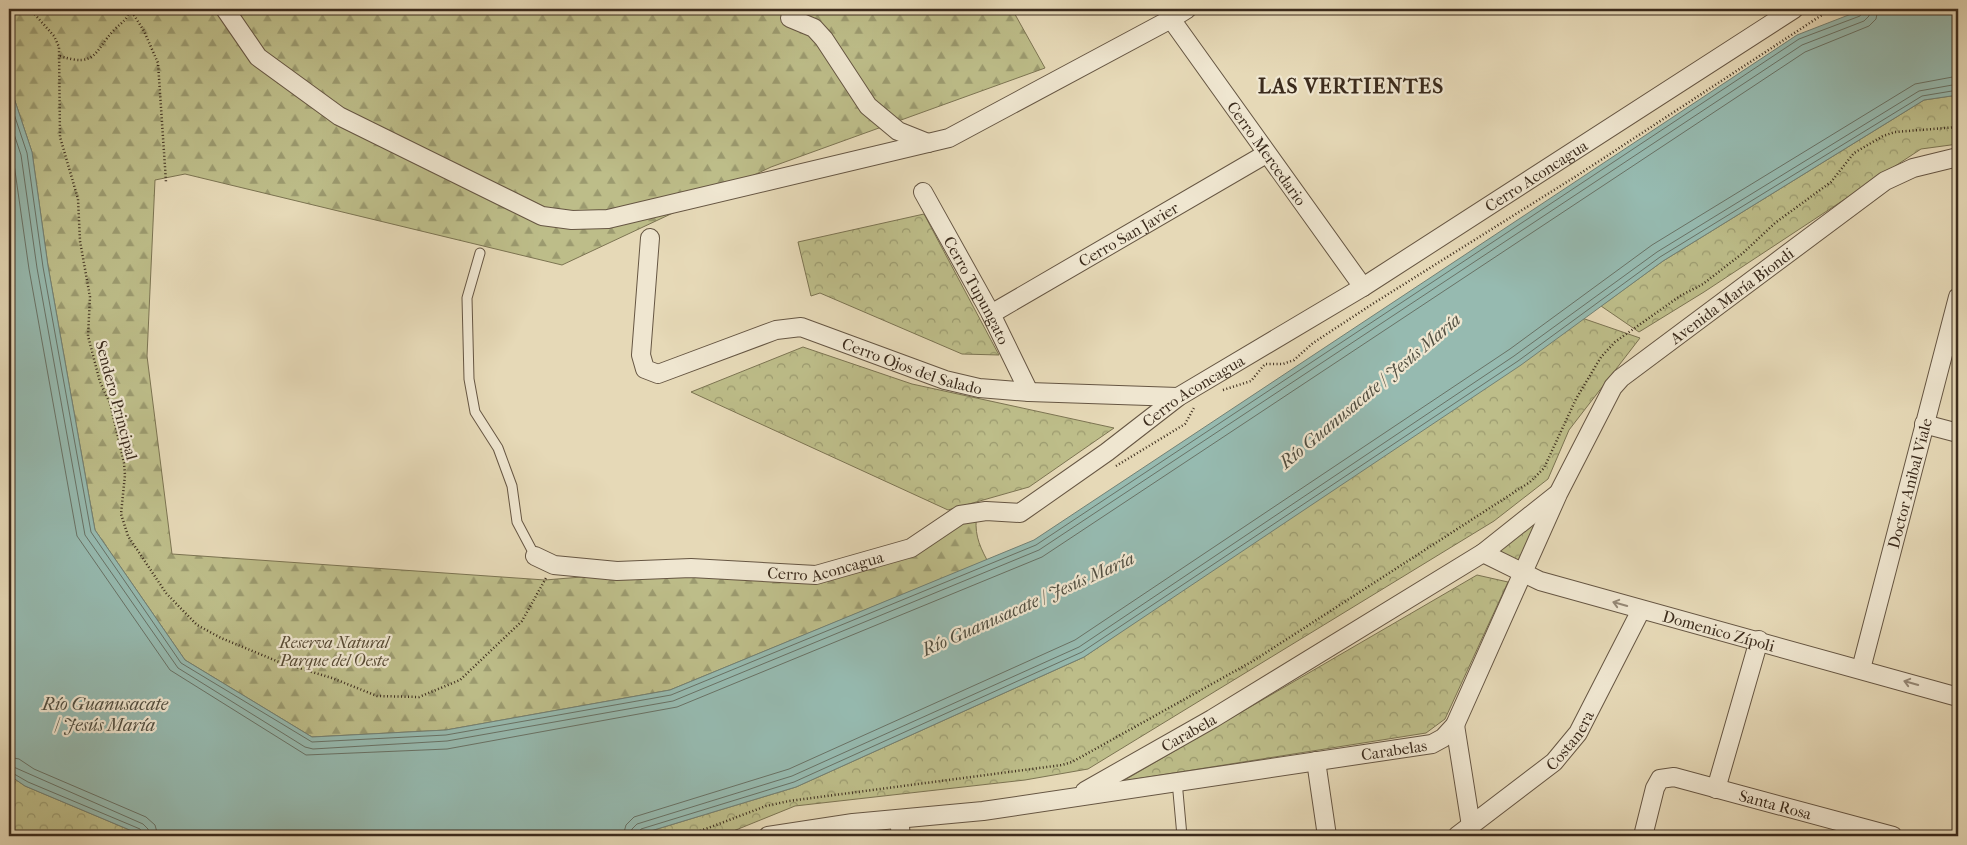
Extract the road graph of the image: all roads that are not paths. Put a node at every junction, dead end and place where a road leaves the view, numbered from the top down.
1 (225, 9) edge
2 (1187, 9) edge
3 (1794, 9) edge
4 (790, 18) dead end
5 (1171, 19) junction
6 (928, 143) junction
7 (1266, 154) junction
8 (1958, 157) edge
9 (923, 192) dead end
10 (650, 238) dead end
11 (480, 253) dead end
12 (1363, 287) junction
13 (1958, 297) edge
14 (991, 314) junction
15 (1029, 392) junction
16 (1178, 397) junction
17 (1924, 424) junction
18 (1958, 433) edge
19 (1558, 494) junction
20 (1483, 553) junction
21 (535, 556) joint
22 (1524, 575) junction
23 (1642, 610) junction
24 (1759, 640) junction
25 (1861, 669) junction
26 (1958, 697) edge
27 (1455, 725) junction
28 (1316, 761) junction
29 (1177, 781) junction
30 (1716, 788) junction
31 (1075, 796) junction
32 (1471, 826) junction
33 (900, 828) edge
34 (768, 836) edge
35 (1182, 836) edge
36 (1327, 836) edge
37 (1457, 836) edge
38 (1643, 836) edge
39 (1893, 836) edge

1 - 6 street
2 - 5 street
3 - 12 street, Cerro Aconcagua
4 - 6 street
5 - 6 street
5 - 7 street, Cerro Mercedario
7 - 12 street, Cerro Mercedario
7 - 14 street, Cerro San Javier
8 - 19 street, Avenida María Biondi
9 - 14 street, Cerro Tupungato
10 - 15 street, Cerro Ojos del Salado
11 - 21 lane
12 - 16 street, Cerro Aconcagua
13 - 17 street, Doctor Anibal Viale
14 - 15 street, Cerro Tupungato
15 - 16 street, Cerro Ojos del Salado
16 - 21 street, Cerro Aconcagua
17 - 18 street
17 - 25 street, Doctor Anibal Viale
19 - 20 street, Carabela
19 - 22 street, Carabelas
20 - 22 street, Domenico Zípoli
20 - 31 street, Carabela
23 -> 22 street, Domenico Zípoli
22 - 27 street, Carabelas
23 - 24 street, Domenico Zípoli
23 - 32 street, Costanera
24 - 25 street, Domenico Zípoli
24 - 30 street
26 -> 25 street, Domenico Zípoli
27 - 28 street, Carabelas
27 - 32 street
28 - 29 street, Carabelas
28 - 36 street
29 - 31 street, Carabelas
29 - 35 lane
30 - 38 street, Santa Rosa
30 - 39 street, Santa Rosa
31 - 33 street, Carabela
32 - 37 street, Costanera
33 - 34 street, Carabela

